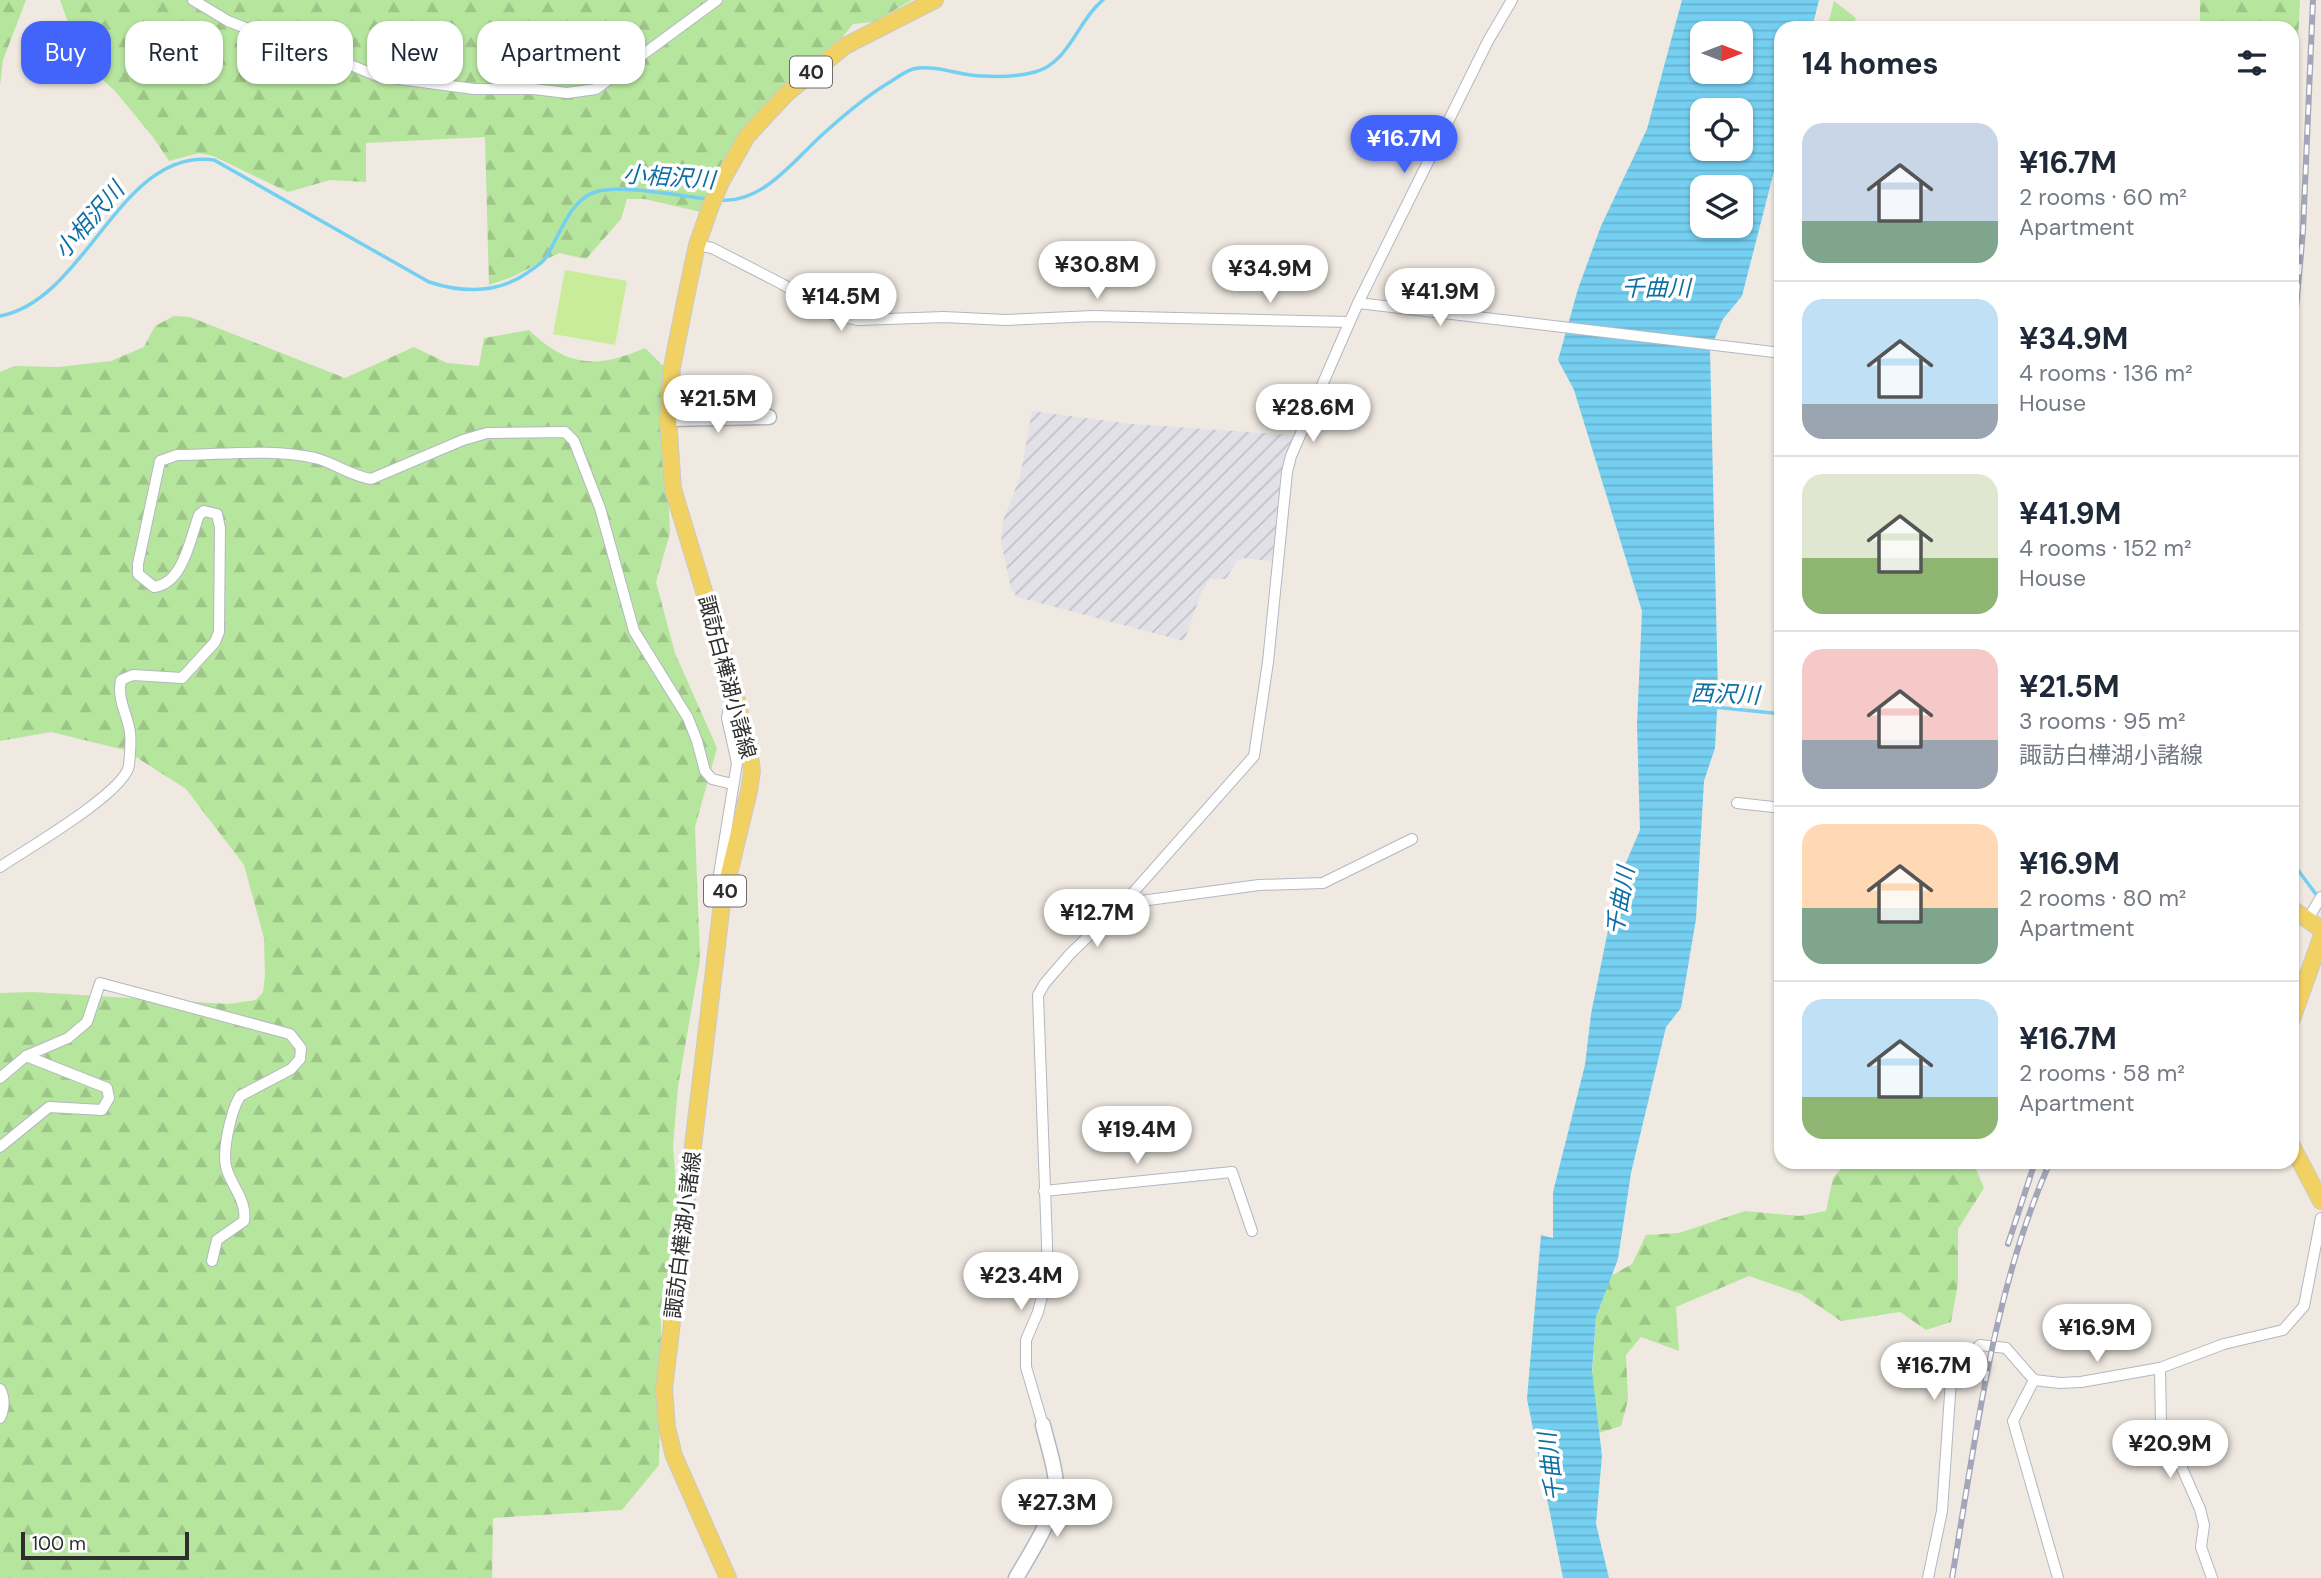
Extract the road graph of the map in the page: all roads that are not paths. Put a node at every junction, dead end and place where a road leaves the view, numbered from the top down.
1 (193, 0) edge
2 (717, 0) edge
3 (935, 0) edge
4 (1512, 0) edge
5 (697, 246) junction
6 (1358, 303) junction
7 (1349, 323) junction
8 (1774, 352) edge
9 (769, 417) dead end
10 (668, 419) junction
11 (736, 697) junction
12 (732, 784) junction
13 (1737, 803) dead end
14 (1774, 807) edge
15 (1412, 839) dead end
16 (0, 867) edge
17 (1130, 896) junction
18 (722, 904) junction
19 (2321, 938) edge
20 (2299, 999) edge
21 (26, 1056) junction
22 (0, 1079) edge
23 (0, 1146) edge
24 (2299, 1159) edge
25 (1044, 1191) junction
26 (2321, 1201) edge
27 (2321, 1218) edge
28 (1252, 1231) dead end
29 (212, 1261) dead end
30 (2160, 1368) junction
31 (2034, 1380) junction
32 (0, 1389) edge
33 (0, 1418) edge
34 (1043, 1425) joint
35 (728, 1578) edge
36 (1016, 1578) edge
37 (1928, 1578) edge
38 (2058, 1578) edge
39 (2212, 1578) edge

1 - 2 street
3 - 5 main road, 諏訪白樺湖小諸線 / 40
4 - 6 street
5 - 7 street
5 - 10 main road, 諏訪白樺湖小諸線 / 40
6 - 7 street
6 - 8 street
7 - 17 street
9 - 10 street
10 - 11 main road, 諏訪白樺湖小諸線 / 40
11 - 12 street
11 - 18 main road, 諏訪白樺湖小諸線 / 40
12 - 16 street
12 - 18 street
13 - 14 street
15 - 17 street
17 - 25 street
18 - 35 main road, 諏訪白樺湖小諸線 / 40
19 - 20 main road
21 - 22 street
21 - 23 street
21 - 29 street
24 - 26 main road
25 - 28 street
25 - 34 street
27 - 30 street
30 - 31 street
30 - 39 street
31 - 37 street
31 - 38 street
32 - 33 street
34 - 36 street

